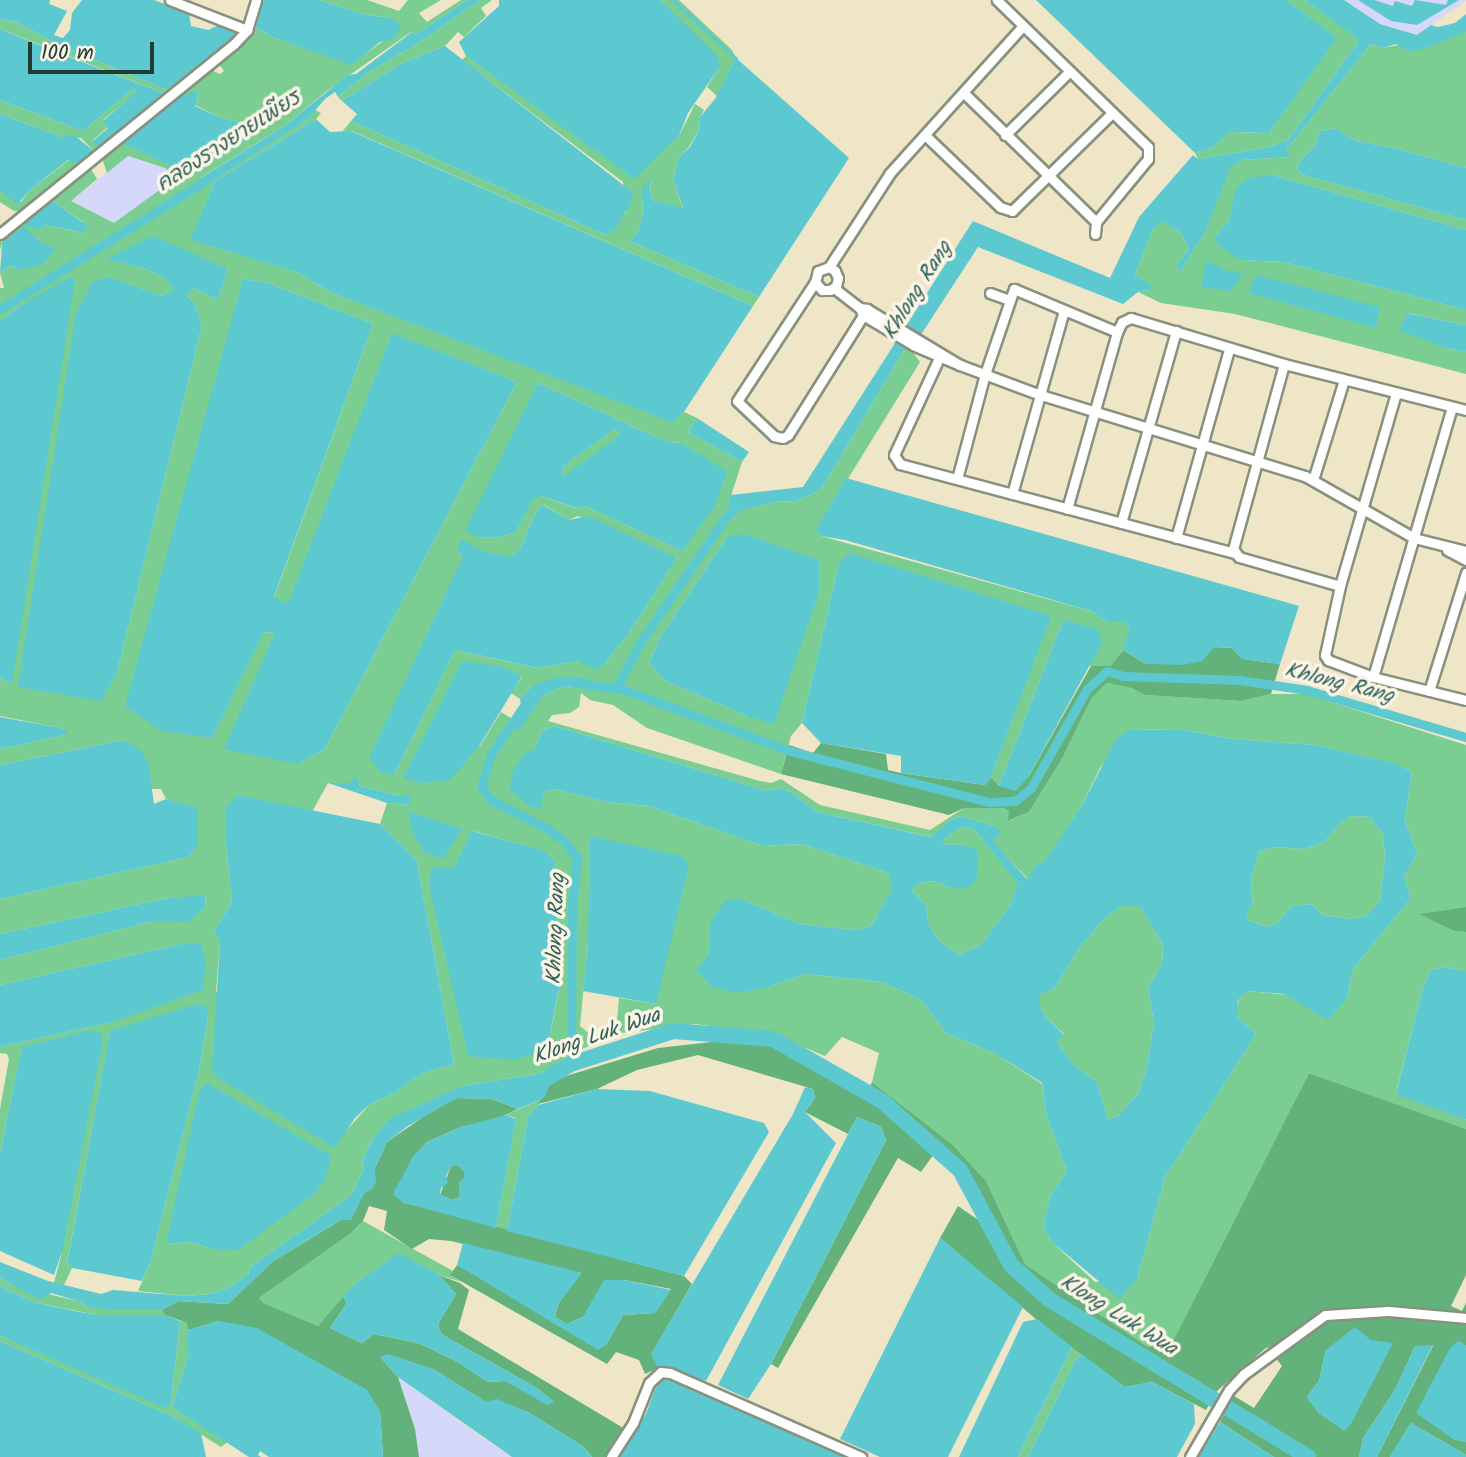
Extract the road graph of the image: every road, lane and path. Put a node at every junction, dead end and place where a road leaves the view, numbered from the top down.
1 (170, 0) edge
2 (256, 0) edge
3 (997, 0) edge
4 (1023, 26) junction
5 (247, 30) junction
6 (1070, 71) junction
7 (964, 93) junction
8 (1112, 113) junction
9 (1006, 135) junction
10 (926, 136) junction
11 (1047, 177) junction
12 (1096, 222) junction
13 (0, 234) edge
14 (1095, 234) dead end
15 (829, 267) junction
16 (815, 282) junction
17 (834, 288) junction
18 (990, 293) dead end
19 (1009, 300) junction
20 (864, 310) junction
21 (1064, 310) junction
22 (1176, 331) junction
23 (1116, 332) junction
24 (916, 342) junction
25 (1229, 349) junction
26 (939, 358) junction
27 (1284, 364) junction
28 (960, 365) junction
29 (985, 374) junction
30 (1343, 380) junction
31 (1396, 393) junction
32 (1038, 394) junction
33 (1452, 407) junction
34 (1094, 410) junction
35 (1466, 410) edge
36 (1148, 426) junction
37 (1203, 443) junction
38 (1257, 461) junction
39 (957, 479) junction
40 (1313, 480) junction
41 (1012, 494) junction
42 (1067, 509) junction
43 (1363, 510) junction
44 (1121, 523) junction
45 (1177, 538) junction
46 (1414, 538) junction
47 (1436, 545) junction
48 (1466, 551) edge
49 (1235, 553) junction
50 (1466, 561) edge
51 (1466, 573) edge
52 (1340, 586) junction
53 (1373, 677) junction
54 (1429, 691) junction
55 (1466, 700) edge
56 (1466, 1318) edge
57 (611, 1457) edge
58 (861, 1457) edge
59 (1190, 1457) edge

1 - 5 street
2 - 5 street
3 - 4 street
4 - 6 street
4 - 7 street
5 - 13 street
6 - 8 street
6 - 9 street
7 - 9 street
7 - 10 street
8 - 11 street
8 - 12 street
9 - 11 street
10 - 11 street
10 - 15 street
11 - 12 street
12 - 14 street
15 - 16 street
15 - 17 street
16 - 17 street
16 - 20 street
17 - 20 street
18 - 19 street
19 - 21 street
19 - 29 street
20 - 24 street
21 - 23 street
21 - 32 street
22 - 23 street
22 - 25 street
22 - 36 street
23 - 34 street
24 - 26 street
24 - 28 street
25 - 27 street
25 - 37 street
26 - 28 street
26 - 39 street
27 - 30 street
27 - 38 street
28 - 29 street
29 - 32 street
29 - 39 street
30 - 31 street
30 - 40 street
31 - 33 street
31 - 43 street
32 - 34 street
32 - 41 street
33 - 35 street
33 - 46 street
34 - 36 street
34 - 42 street
36 - 37 street
36 - 44 street
37 - 38 street
37 - 45 street
38 - 40 street
38 - 49 street
39 - 41 street
40 - 43 street
41 - 42 street
42 - 44 street
43 - 46 street
43 - 52 street
44 - 45 street
45 - 49 street
46 - 47 street
46 - 53 street
47 - 48 street
47 - 50 street
49 - 52 street
51 - 54 street
52 - 53 street
53 - 54 street
54 - 55 street
56 - 59 street
57 - 58 street

